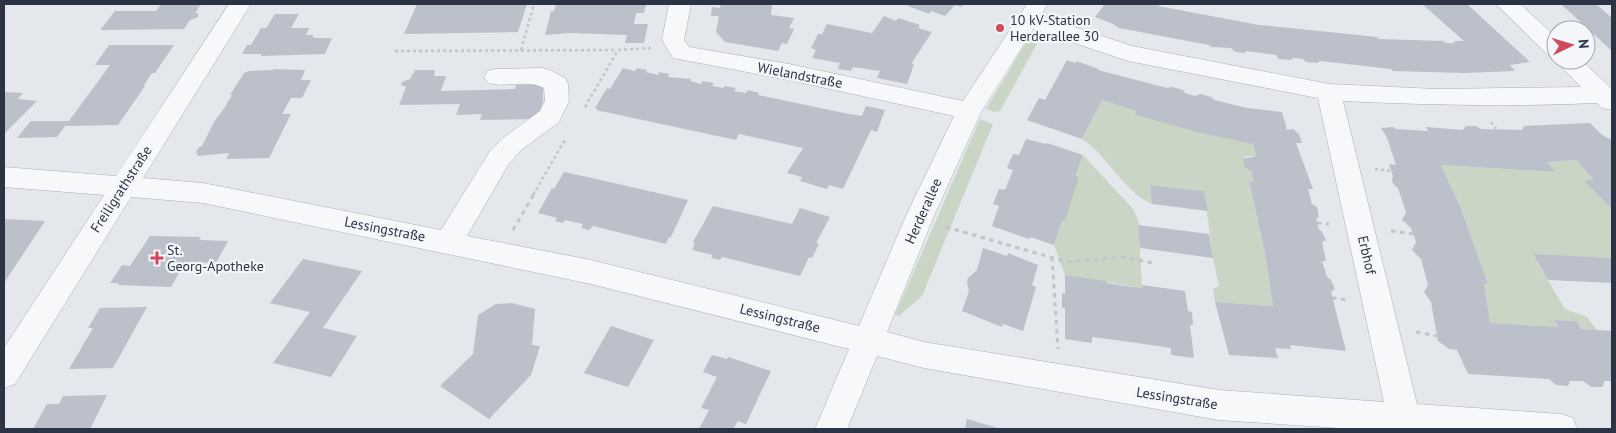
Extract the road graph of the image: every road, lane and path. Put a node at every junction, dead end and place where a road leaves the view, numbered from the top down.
1 (240, 4) edge
2 (534, 4) edge
3 (680, 4) edge
4 (1507, 4) edge
5 (1032, 11) edge
6 (1546, 41) edge
7 (676, 47) junction
8 (521, 50) junction
9 (618, 50) junction
10 (395, 51) dead end
11 (1578, 70) edge
12 (496, 77) dead end
13 (1329, 92) junction
14 (1607, 98) edge
15 (583, 109) dead end
16 (969, 111) junction
17 (568, 135) dead end
18 (4, 177) edge
19 (123, 186) junction
20 (919, 218) junction
21 (449, 242) junction
22 (500, 253) junction
23 (1052, 257) junction
24 (1153, 263) dead end
25 (868, 340) junction
26 (1058, 354) dead end
27 (4, 374) edge
28 (1404, 418) junction
29 (831, 429) edge
30 (1550, 429) edge

1 - 19 street, Freiligrathstraße
2 - 8 path
3 - 7 street
4 - 6 street
5 - 13 street
5 - 16 street, Herderallee
7 - 9 path
7 - 16 street, Wielandstraße
8 - 9 path
8 - 10 path
9 - 15 path
11 - 14 street
12 - 21 street
13 - 14 street
13 - 28 street, Erbhof
16 - 20 street, Herderallee
17 - 22 path
18 - 19 street, Lessingstraße
19 - 21 street, Lessingstraße
19 - 27 street, Freiligrathstraße
20 - 23 path
20 - 25 street, Herderallee
21 - 22 street, Lessingstraße
22 - 25 street, Lessingstraße
23 - 24 path
23 - 26 path
25 - 28 street, Lessingstraße
25 - 29 street, Herderallee
28 - 30 street, Lessingstraße

